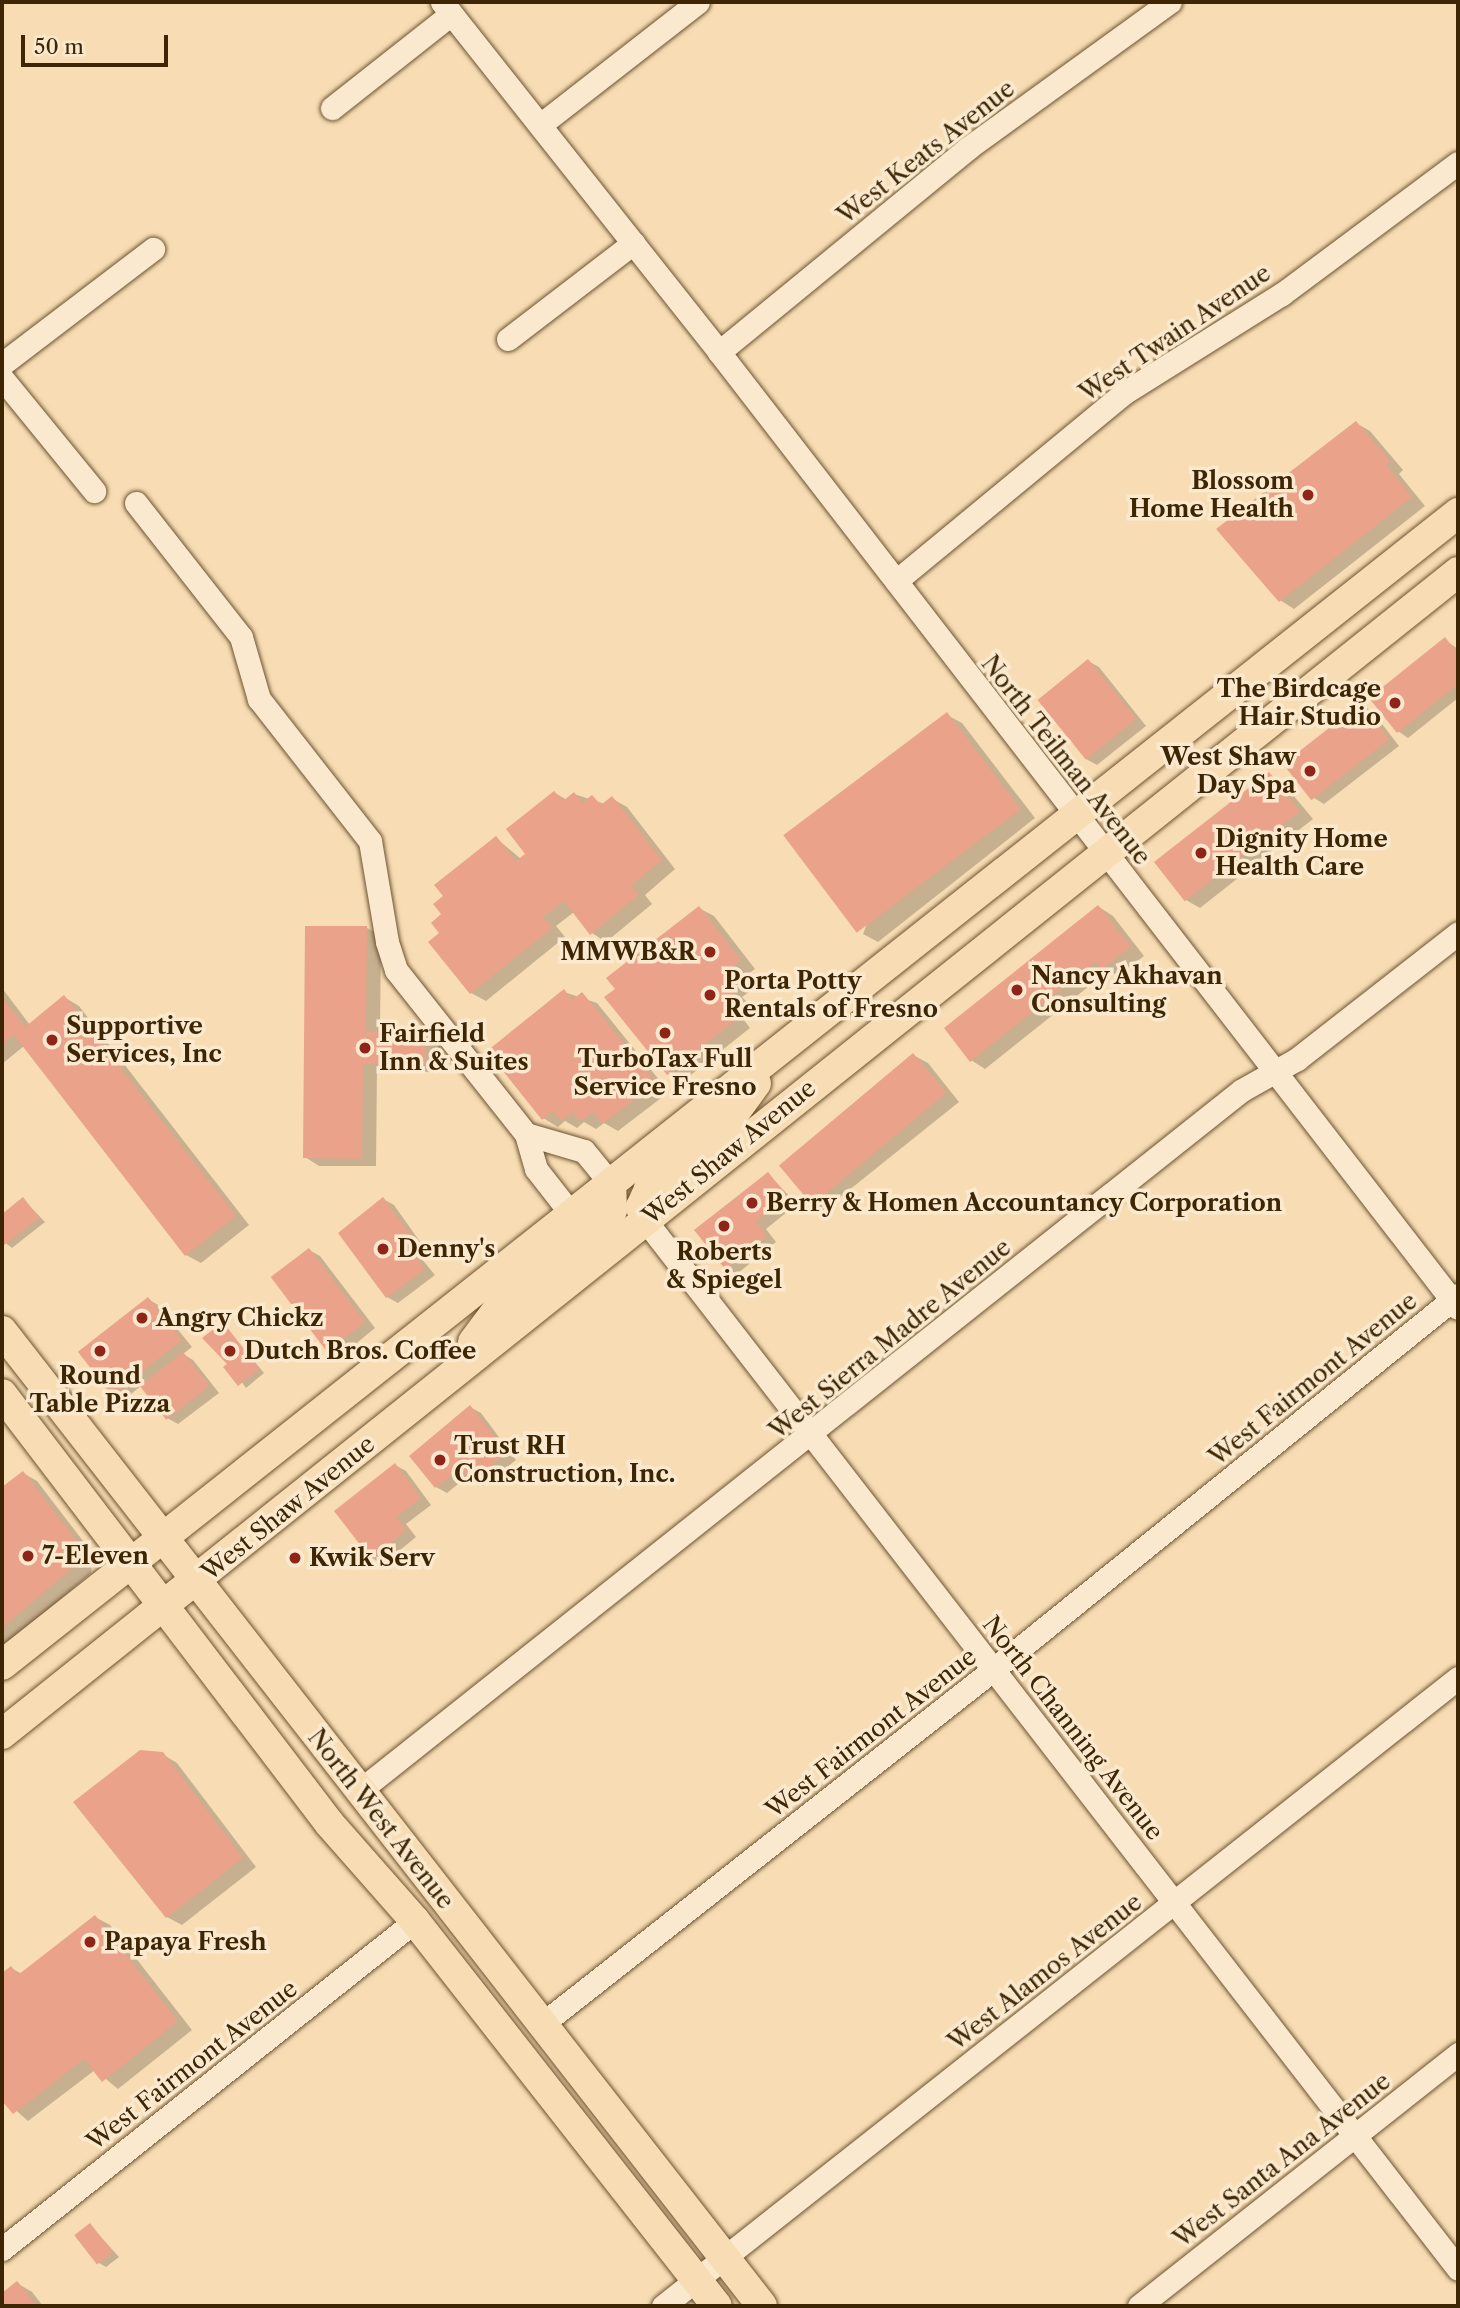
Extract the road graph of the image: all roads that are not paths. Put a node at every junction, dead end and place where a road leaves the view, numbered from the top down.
1 (698, 2) edge
2 (1170, 2) edge
3 (446, 8) edge
4 (332, 108) dead end
5 (540, 125) junction
6 (1458, 163) edge
7 (633, 243) junction
8 (153, 249) dead end
9 (508, 339) dead end
10 (719, 352) junction
11 (2, 365) edge
12 (2, 378) edge
13 (94, 491) dead end
14 (136, 503) dead end
15 (1458, 513) edge
16 (1458, 572) edge
17 (896, 581) junction
18 (1076, 817) junction
19 (1104, 854) junction
20 (1458, 933) edge
21 (769, 1061) junction
22 (1273, 1073) junction
23 (526, 1134) junction
24 (611, 1184) junction
25 (572, 1215) junction
26 (645, 1220) junction
27 (1456, 1301) edge
28 (2, 1331) edge
29 (450, 1374) junction
30 (2, 1394) edge
31 (811, 1436) junction
32 (163, 1539) junction
33 (130, 1564) junction
34 (197, 1582) junction
35 (163, 1609) junction
36 (2, 1665) edge
37 (994, 1669) junction
38 (1458, 1678) edge
39 (2, 1734) edge
40 (359, 1791) junction
41 (1175, 1902) junction
42 (415, 1921) junction
43 (542, 2024) junction
44 (1458, 2054) edge
45 (585, 2080) junction
46 (1355, 2136) junction
47 (2, 2249) edge
48 (725, 2259) junction
49 (1458, 2269) edge
50 (697, 2281) junction
51 (663, 2306) edge
52 (717, 2306) edge
53 (762, 2306) edge
54 (1139, 2306) edge

1 - 5 street
2 - 10 street, West Keats Avenue
3 - 4 street, North Teilman Avenue
3 - 5 street, North Teilman Avenue
5 - 7 street, North Teilman Avenue
6 - 17 street, West Twain Avenue
7 - 9 street
7 - 10 street, North Teilman Avenue
8 - 11 street
10 - 17 street, North Teilman Avenue
12 - 13 street
14 - 23 street
15 - 18 main road, West Shaw Avenue
16 - 19 main road, West Shaw Avenue
17 - 18 street, North Teilman Avenue
18 - 19 street, North Teilman Avenue
18 - 21 main road, West Shaw Avenue
19 - 22 street, North Teilman Avenue
19 - 26 main road, West Shaw Avenue
20 - 22 street, West Sierra Madre Avenue
21 - 24 main road, West Shaw Avenue
21 - 26 main road
22 - 27 street, North Teilman Avenue
22 - 31 street, West Sierra Madre Avenue
23 - 24 street
23 - 25 street
24 - 25 main road, West Shaw Avenue
24 - 29 main road
25 - 32 main road, West Shaw Avenue
26 - 29 main road, West Shaw Avenue
26 - 31 street, North Channing Avenue
27 - 37 street, West Fairmont Avenue
28 - 32 main road, North West Avenue
29 - 34 main road, West Shaw Avenue
30 - 33 main road, North West Avenue
31 - 37 street, North Channing Avenue
31 - 40 street, West Sierra Madre Avenue
32 - 33 main road, West Shaw Avenue
32 - 34 main road, North West Avenue
33 - 35 main road, North West Avenue
33 - 36 main road, West Shaw Avenue
34 - 35 main road, West Shaw Avenue
34 - 40 main road, North West Avenue
35 - 39 main road, West Shaw Avenue
35 - 42 main road, North West Avenue
37 - 41 street, North Channing Avenue
37 - 43 street, West Fairmont Avenue
38 - 41 street, West Alamos Avenue
40 - 43 main road, North West Avenue
41 - 46 street, North Channing Avenue
41 - 48 street, West Alamos Avenue
42 - 45 main road
42 - 47 street, West Fairmont Avenue
42 - 50 main road, North West Avenue
43 - 45 main road, North West Avenue
44 - 46 street, West Santa Ana Avenue
45 - 48 main road, North West Avenue
46 - 49 street, North Channing Avenue
46 - 54 street, West Santa Ana Avenue
48 - 50 street, West Alamos Avenue
48 - 53 main road, North West Avenue
50 - 51 street, West Alamos Avenue
50 - 52 main road, North West Avenue

